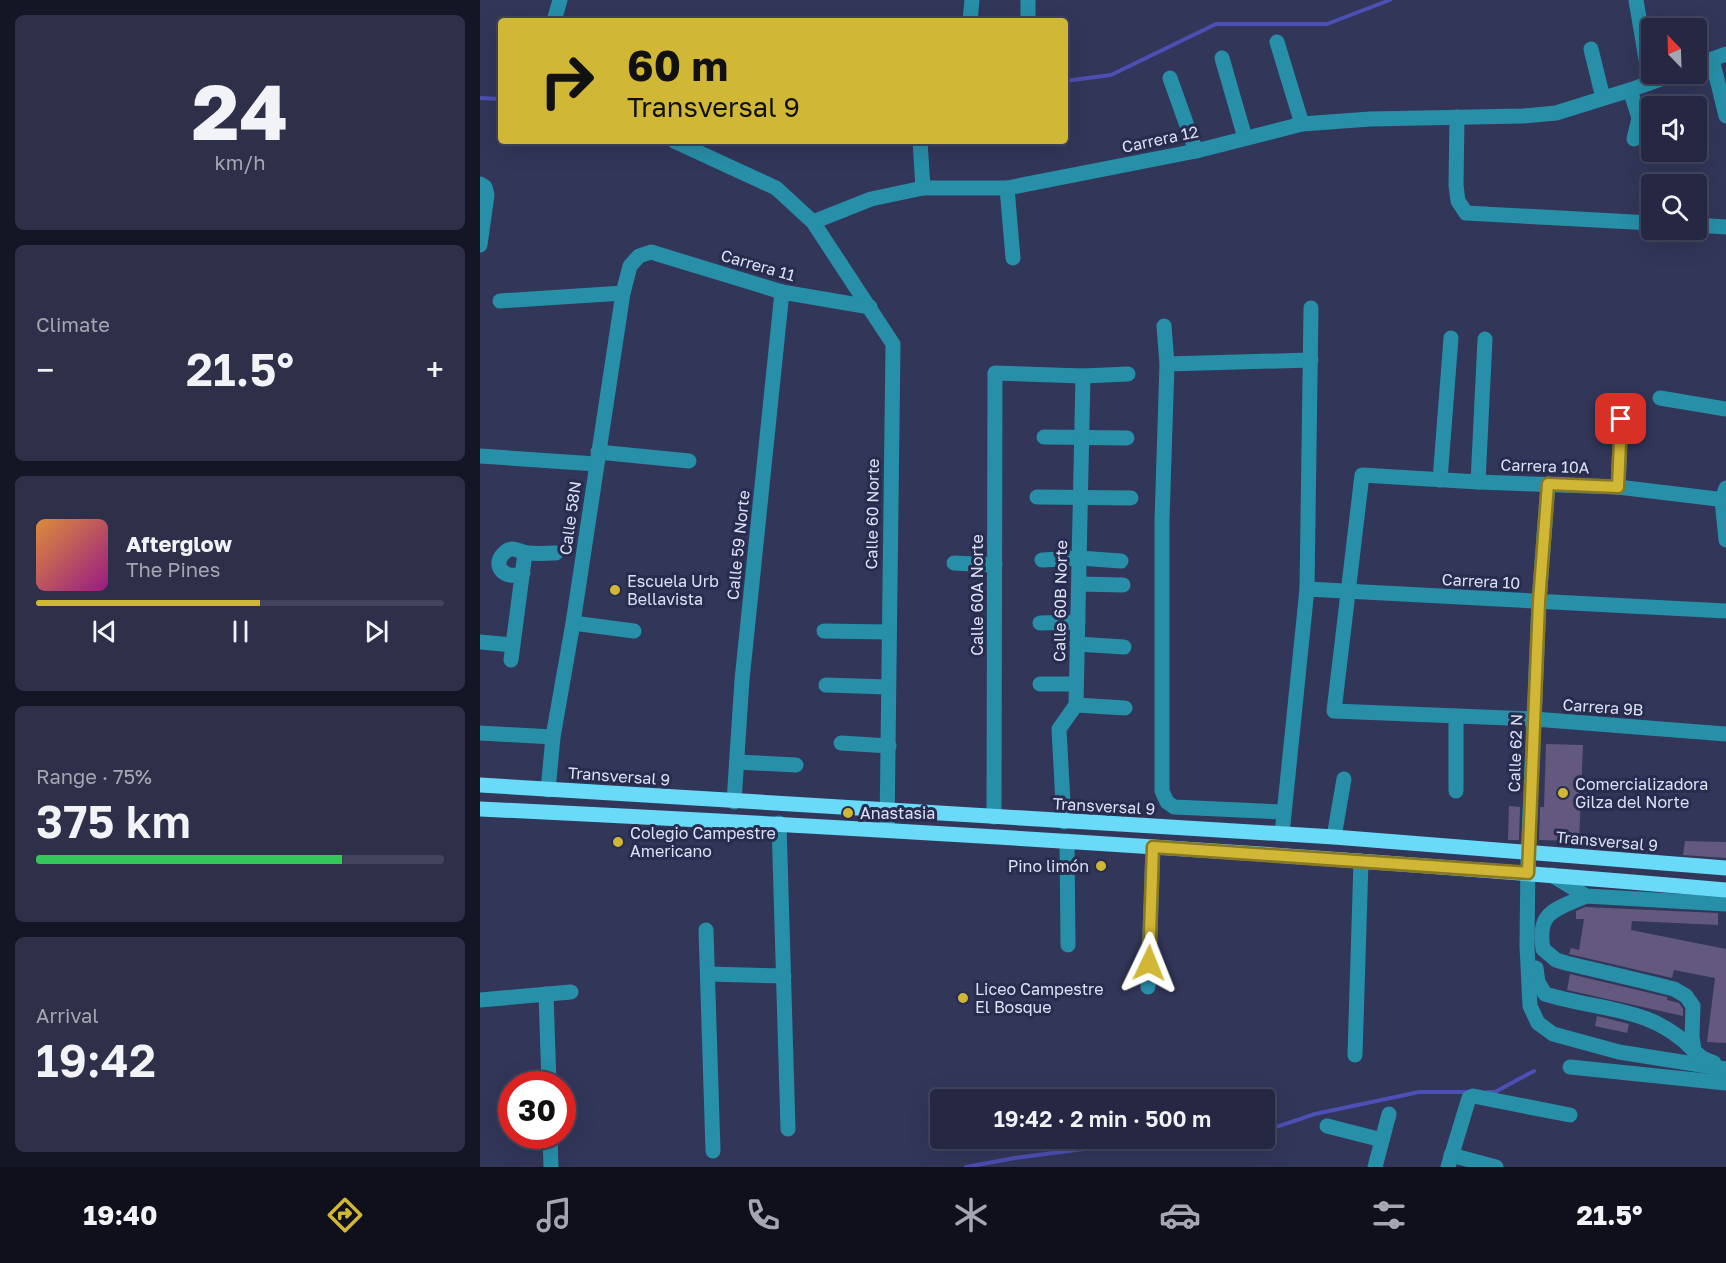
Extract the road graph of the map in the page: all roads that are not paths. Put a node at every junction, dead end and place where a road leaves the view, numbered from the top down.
1 (560, 0) edge
2 (972, 0) edge
3 (1028, 0) edge
4 (1636, 0) edge
5 (555, 18) edge
6 (970, 18) edge
7 (1028, 18) edge
8 (1641, 30) edge
9 (1277, 42) dead end
10 (1591, 49) dead end
11 (1719, 57) edge
12 (1222, 58) dead end
13 (1170, 78) dead end
14 (1647, 84) edge
15 (1630, 90) junction
16 (1603, 98) junction
17 (1726, 116) edge
18 (1457, 117) junction
19 (1302, 124) junction
20 (1245, 138) junction
21 (1634, 139) dead end
22 (681, 144) edge
23 (920, 144) edge
24 (1196, 151) junction
25 (483, 185) edge
26 (923, 188) junction
27 (1007, 188) junction
28 (813, 222) junction
29 (1641, 222) edge
30 (1707, 226) edge
31 (1726, 227) edge
32 (480, 245) edge
33 (639, 256) joint
34 (1013, 258) dead end
35 (782, 292) junction
36 (623, 293) junction
37 (500, 301) dead end
38 (870, 307) junction
39 (1311, 308) dead end
40 (1164, 326) dead end
41 (1451, 338) dead end
42 (1485, 339) dead end
43 (1311, 360) junction
44 (1167, 364) junction
45 (1128, 374) dead end
46 (1083, 376) junction
47 (1660, 398) dead end
48 (1726, 409) edge
49 (1621, 419) dead end
50 (1044, 437) dead end
51 (1082, 437) junction
52 (1127, 438) dead end
53 (480, 456) edge
54 (597, 458) junction
55 (689, 461) dead end
56 (1440, 480) junction
57 (1478, 482) junction
58 (1548, 484) junction
59 (1618, 487) junction
60 (1725, 496) edge
61 (1037, 497) dead end
62 (1081, 498) junction
63 (1131, 498) dead end
64 (1726, 540) edge
65 (556, 553) dead end
66 (525, 554) junction
67 (1079, 558) junction
68 (1042, 560) dead end
69 (1121, 561) dead end
70 (954, 563) dead end
71 (995, 565) junction
72 (523, 573) junction
73 (1079, 584) junction
74 (1123, 585) dead end
75 (1307, 589) junction
76 (1349, 591) junction
77 (1539, 602) junction
78 (1726, 610) edge
79 (1078, 621) junction
80 (573, 623) junction
81 (1040, 623) dead end
82 (634, 631) dead end
83 (824, 631) dead end
84 (888, 632) junction
85 (480, 642) edge
86 (1077, 644) junction
87 (1124, 646) dead end
88 (1040, 684) dead end
89 (1076, 684) junction
90 (826, 685) dead end
91 (888, 687) junction
92 (1076, 705) junction
93 (1125, 708) dead end
94 (1456, 716) junction
95 (1534, 719) junction
96 (480, 733) edge
97 (1726, 734) edge
98 (553, 737) junction
99 (841, 743) dead end
100 (888, 746) junction
101 (737, 762) junction
102 (796, 765) dead end
103 (1344, 779) dead end
104 (480, 785) edge
105 (548, 790) junction
106 (1456, 791) dead end
107 (734, 801) junction
108 (480, 809) edge
109 (888, 811) junction
110 (1283, 812) junction
111 (994, 817) junction
112 (1064, 822) junction
113 (779, 824) junction
114 (887, 830) junction
115 (1282, 834) junction
116 (1334, 837) junction
117 (1067, 841) junction
118 (1153, 847) junction
119 (1529, 853) junction
120 (1361, 861) junction
121 (1726, 868) edge
122 (1528, 873) junction
123 (1552, 875) junction
124 (1726, 890) edge
125 (1586, 896) junction
126 (1726, 904) edge
127 (706, 930) dead end
128 (1542, 940) junction
129 (1068, 945) dead end
130 (708, 974) junction
131 (784, 976) junction
132 (1148, 987) dead end
133 (571, 992) dead end
134 (546, 994) junction
135 (480, 1000) edge
136 (1694, 1052) junction
137 (1355, 1055) dead end
138 (1726, 1063) edge
139 (1570, 1067) dead end
140 (1726, 1069) edge
141 (549, 1071) edge
142 (1726, 1083) edge
143 (1389, 1114) dead end
144 (1569, 1115) dead end
145 (1327, 1126) dead end
146 (788, 1130) dead end
147 (1382, 1140) junction
148 (550, 1149) edge
149 (713, 1151) dead end
150 (1449, 1161) edge
151 (551, 1167) edge
152 (1376, 1167) edge
153 (1496, 1167) edge

1 - 5 street
2 - 6 street
3 - 7 street
4 - 8 street
9 - 19 street
10 - 16 street
11 - 17 street
12 - 20 street
13 - 24 street
14 - 15 street, Carrera 12
15 - 16 street, Carrera 12
15 - 21 street
16 - 18 street, Carrera 12
18 - 19 street, Carrera 12
18 - 29 street
19 - 20 street, Carrera 12
20 - 24 street, Carrera 12
22 - 28 street
23 - 26 street
24 - 27 street, Carrera 12
25 - 32 street
26 - 27 street, Carrera 12
26 - 28 street, Carrera 12
27 - 34 street
28 - 38 street, Calle 60 Norte
30 - 31 street
33 - 35 street, Carrera 11
33 - 36 street, Calle 58N
35 - 38 street, Carrera 11
35 - 101 street, Calle 59 Norte
36 - 37 street
36 - 54 street, Calle 58N
38 - 84 street, Calle 60 Norte
39 - 43 street
40 - 44 street
41 - 56 street
42 - 57 street
43 - 44 street
43 - 75 street
44 - 110 street
45 - 46 street
46 - 51 street, Calle 60B Norte
46 - 71 street, Calle 60A Norte
47 - 48 street
49 - 59 street
50 - 51 street
51 - 52 street
51 - 62 street, Calle 60B Norte
53 - 54 street
54 - 55 street
54 - 80 street, Calle 58N
56 - 57 street, Carrera 10A
56 - 76 street, Carrera 10A
57 - 58 street, Carrera 10A
58 - 59 street, Carrera 10A
58 - 77 street, Calle 62 N
59 - 60 street, Carrera 10A
60 - 64 street
61 - 62 street
62 - 63 street
62 - 67 street, Calle 60B Norte
65 - 66 street
66 - 72 street
66 - 72 street
67 - 68 street
67 - 69 street
67 - 73 street, Calle 60B Norte
70 - 71 street
71 - 111 street, Calle 60A Norte
72 - 85 street
73 - 74 street
73 - 79 street, Calle 60B Norte
75 - 76 street, Carrera 10
75 - 110 street
76 - 77 street, Carrera 10
76 - 94 street, Carrera 9B
77 - 78 street, Carrera 10
77 - 95 street, Calle 62 N
79 - 81 street
79 - 86 street, Calle 60B Norte
80 - 82 street
80 - 98 street, Calle 58N
83 - 84 street
84 - 91 street, Calle 60 Norte
86 - 87 street
86 - 89 street, Calle 60B Norte
88 - 89 street
89 - 92 street, Calle 60B Norte
90 - 91 street
91 - 100 street, Calle 60 Norte
92 - 93 street
92 - 112 street
94 - 95 street, Carrera 9B
94 - 106 street
95 - 97 street, Carrera 9B
95 - 119 street, Calle 62 N
96 - 98 street
98 - 105 street, Calle 58N
99 - 100 street
100 - 109 street, Calle 60 Norte
101 - 102 street
101 - 107 street, Calle 59 Norte
103 - 116 street
104 - 105 main road, Transversal 9
105 - 107 main road, Transversal 9
107 - 109 main road, Transversal 9
108 - 113 main road
109 - 111 main road, Transversal 9
109 - 114 street, Calle 60 Norte
110 - 115 street
111 - 112 main road, Transversal 9
112 - 115 main road, Transversal 9
113 - 114 main road
113 - 131 street
114 - 117 main road
115 - 116 main road, Transversal 9
116 - 119 main road, Transversal 9
117 - 118 main road
117 - 129 street
118 - 120 main road
118 - 132 street
119 - 121 main road, Transversal 9
119 - 122 street, Calle 62 N
120 - 122 main road
120 - 137 street
122 - 123 main road
122 - 140 street, Calle 62 N
123 - 124 main road
123 - 125 street
125 - 126 street
125 - 128 street
127 - 130 street
128 - 136 street
128 - 136 street
130 - 131 street
130 - 149 street
131 - 146 street
133 - 134 street
134 - 135 street
134 - 141 street
136 - 138 street
139 - 142 street
143 - 147 street
144 - 150 street
145 - 147 street
147 - 152 street
148 - 151 street
150 - 153 street

